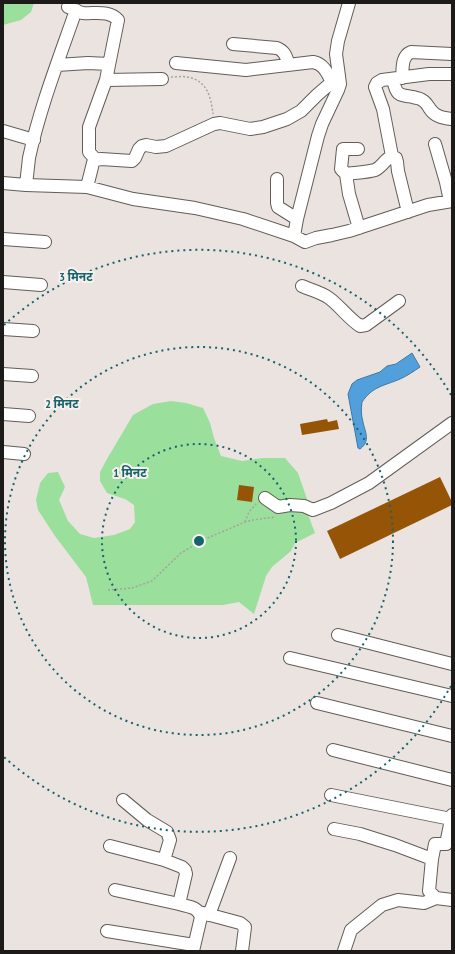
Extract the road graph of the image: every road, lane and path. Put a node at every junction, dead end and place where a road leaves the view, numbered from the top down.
1 (349, 3) edge
2 (233, 44) dead end
3 (452, 54) edge
4 (176, 63) dead end
5 (109, 64) junction
6 (57, 65) junction
7 (289, 65) junction
8 (452, 74) edge
9 (397, 78) junction
10 (162, 79) joint
11 (335, 79) junction
12 (106, 80) junction
13 (452, 119) edge
14 (214, 124) junction
15 (3, 131) edge
16 (34, 140) junction
17 (435, 144) dead end
18 (358, 149) dead end
19 (392, 156) junction
20 (96, 160) junction
21 (346, 174) junction
22 (278, 179) dead end
23 (3, 183) edge
24 (26, 185) junction
25 (87, 187) junction
26 (451, 201) edge
27 (408, 212) junction
28 (297, 219) junction
29 (359, 228) junction
30 (294, 236) junction
31 (3, 239) edge
32 (45, 242) dead end
33 (3, 282) edge
34 (41, 285) dead end
35 (302, 286) dead end
36 (399, 301) dead end
37 (3, 329) edge
38 (33, 331) dead end
39 (3, 374) edge
40 (32, 376) dead end
41 (3, 414) edge
42 (29, 416) dead end
43 (451, 426) edge
44 (3, 452) edge
45 (24, 454) dead end
46 (265, 498) joint
47 (277, 517) dead end
48 (245, 522) junction
49 (108, 590) dead end
50 (338, 635) dead end
51 (290, 658) dead end
52 (452, 664) edge
53 (452, 696) edge
54 (317, 703) dead end
55 (452, 736) edge
56 (333, 750) dead end
57 (452, 780) edge
58 (331, 795) dead end
59 (123, 800) dead end
60 (451, 817) edge
61 (334, 829) dead end
62 (110, 846) dead end
63 (230, 858) dead end
64 (432, 859) junction
65 (164, 860) junction
66 (115, 890) dead end
67 (436, 898) junction
68 (452, 900) edge
69 (179, 904) junction
70 (204, 914) junction
71 (107, 931) dead end
72 (194, 948) edge
73 (242, 951) edge
74 (344, 951) edge

1 - 11 street
2 - 7 street
3 - 9 street
4 - 7 street
5 - 6 street
5 - 6 street
5 - 12 street
6 - 16 street
7 - 11 street
8 - 9 street
9 - 13 street
9 - 19 street
10 - 12 street
10 - 14 path
11 - 14 street
11 - 28 street
12 - 20 street
14 - 20 street
15 - 16 street
16 - 24 street
17 - 26 street
18 - 21 street
19 - 21 street
19 - 27 street
20 - 25 street
21 - 29 street
22 - 28 street
23 - 24 street
24 - 25 street
25 - 30 street
26 - 27 street
27 - 29 street
28 - 30 street
29 - 30 street
31 - 32 street
33 - 34 street
35 - 36 street
37 - 38 street
39 - 40 street
41 - 42 street
43 - 46 street
44 - 45 street
46 - 48 path
47 - 48 path
48 - 49 path
50 - 52 street
51 - 53 street
54 - 55 street
56 - 57 street
58 - 60 street
59 - 65 street
60 - 64 street
61 - 64 street
62 - 65 street
63 - 70 street
64 - 67 street
65 - 69 street
66 - 69 street
67 - 68 street
67 - 74 street
69 - 70 street
70 - 72 street
70 - 73 street
71 - 72 street

